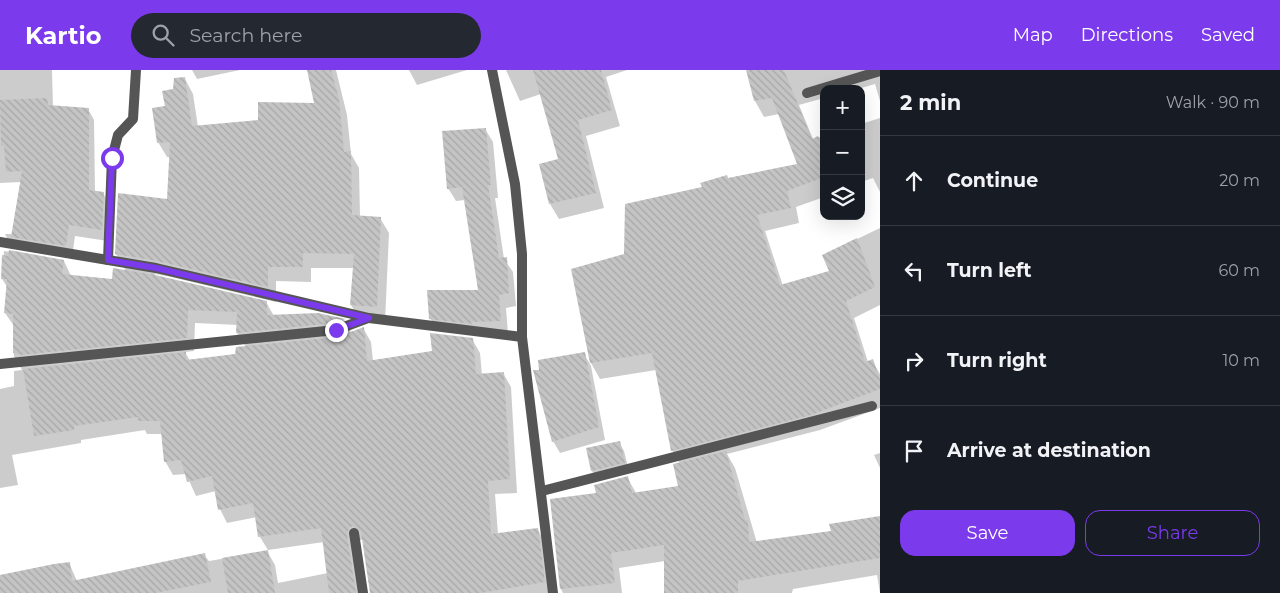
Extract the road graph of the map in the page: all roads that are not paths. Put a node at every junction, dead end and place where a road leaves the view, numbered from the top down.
1 (136, 70) edge
2 (492, 70) edge
3 (880, 72) edge
4 (807, 93) dead end
5 (0, 242) edge
6 (108, 260) junction
7 (369, 318) junction
8 (522, 337) junction
9 (0, 364) edge
10 (872, 406) dead end
11 (542, 491) junction
12 (354, 533) dead end
13 (363, 593) edge
14 (553, 593) edge

1 - 6 street
2 - 8 street
3 - 4 street
5 - 6 street
6 - 7 street
7 - 8 street
7 - 9 street
8 - 11 street
10 - 11 street
11 - 14 street
12 - 13 street

